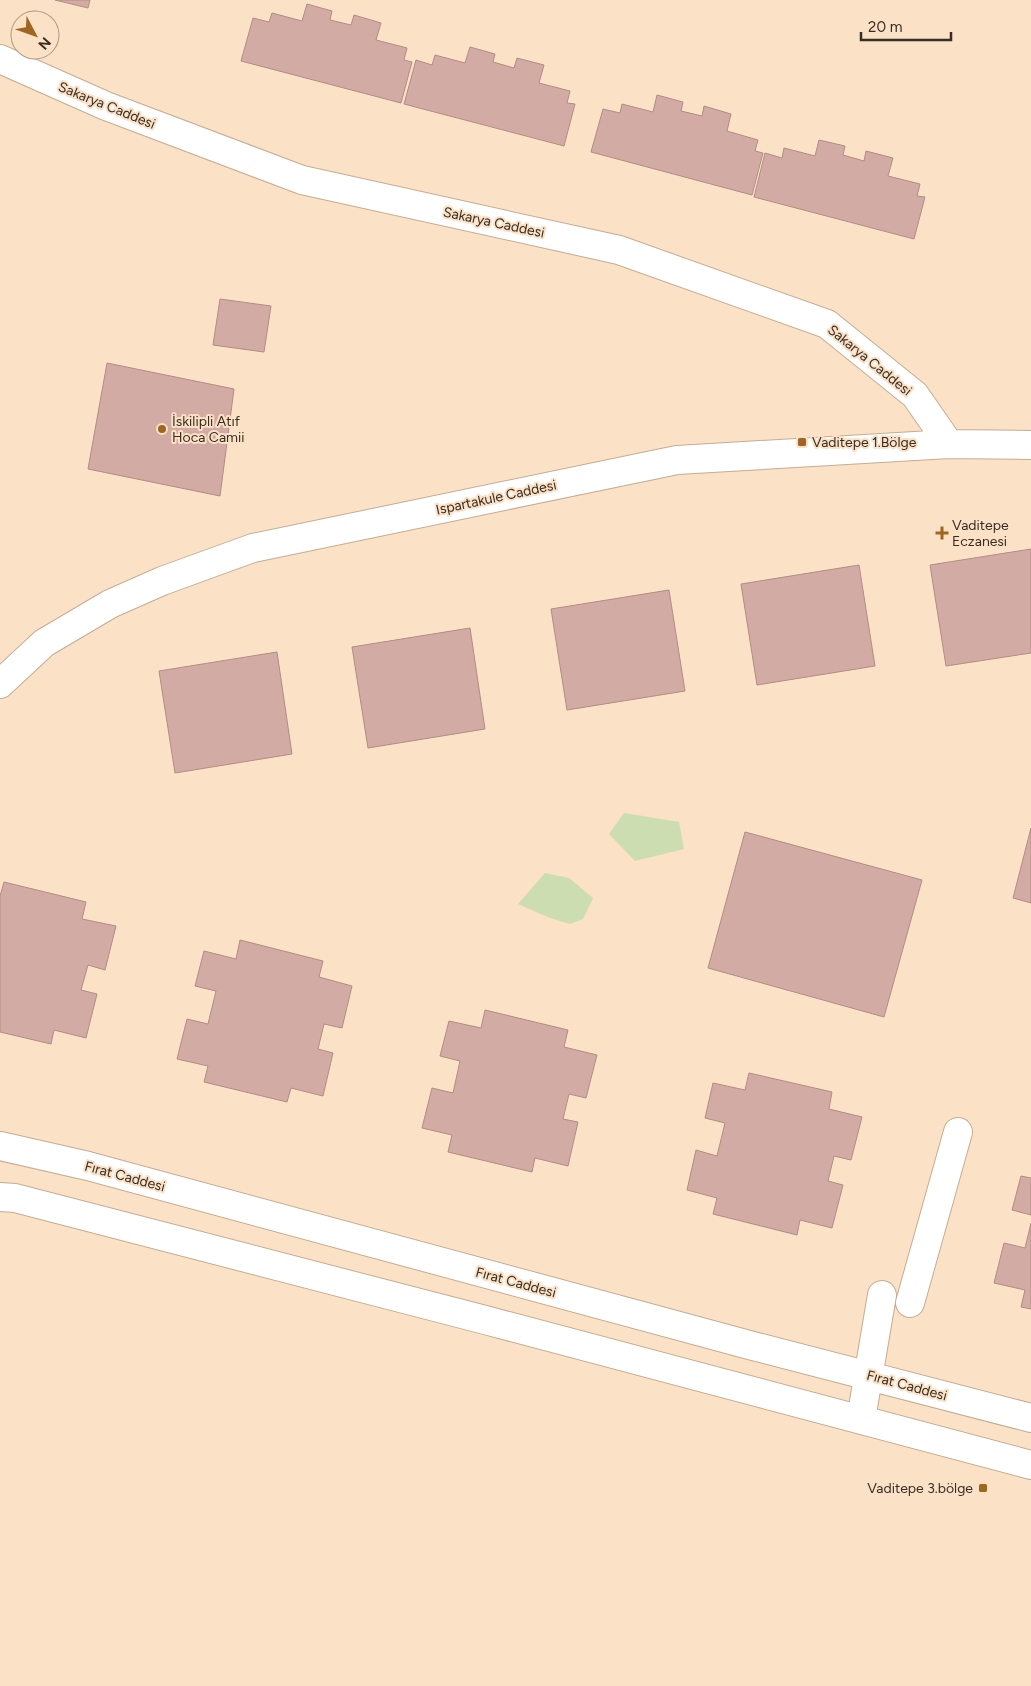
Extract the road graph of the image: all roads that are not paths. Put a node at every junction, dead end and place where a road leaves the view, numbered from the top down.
1 (0, 59) edge
2 (949, 444) junction
3 (1031, 446) edge
4 (2, 679) edge
5 (958, 1132) dead end
6 (0, 1146) edge
7 (0, 1197) edge
8 (882, 1295) dead end
9 (910, 1303) dead end
10 (869, 1375) junction
11 (1031, 1418) edge
12 (861, 1419) junction
13 (1031, 1466) edge

1 - 2 street, Sakarya Caddesi
2 - 3 street, Ispartakule Caddesi
2 - 4 street, Ispartakule Caddesi
5 - 9 street
6 - 10 street, Fırat Caddesi
7 - 12 street
8 - 10 street
10 - 11 street, Fırat Caddesi
10 - 12 street
12 - 13 street

